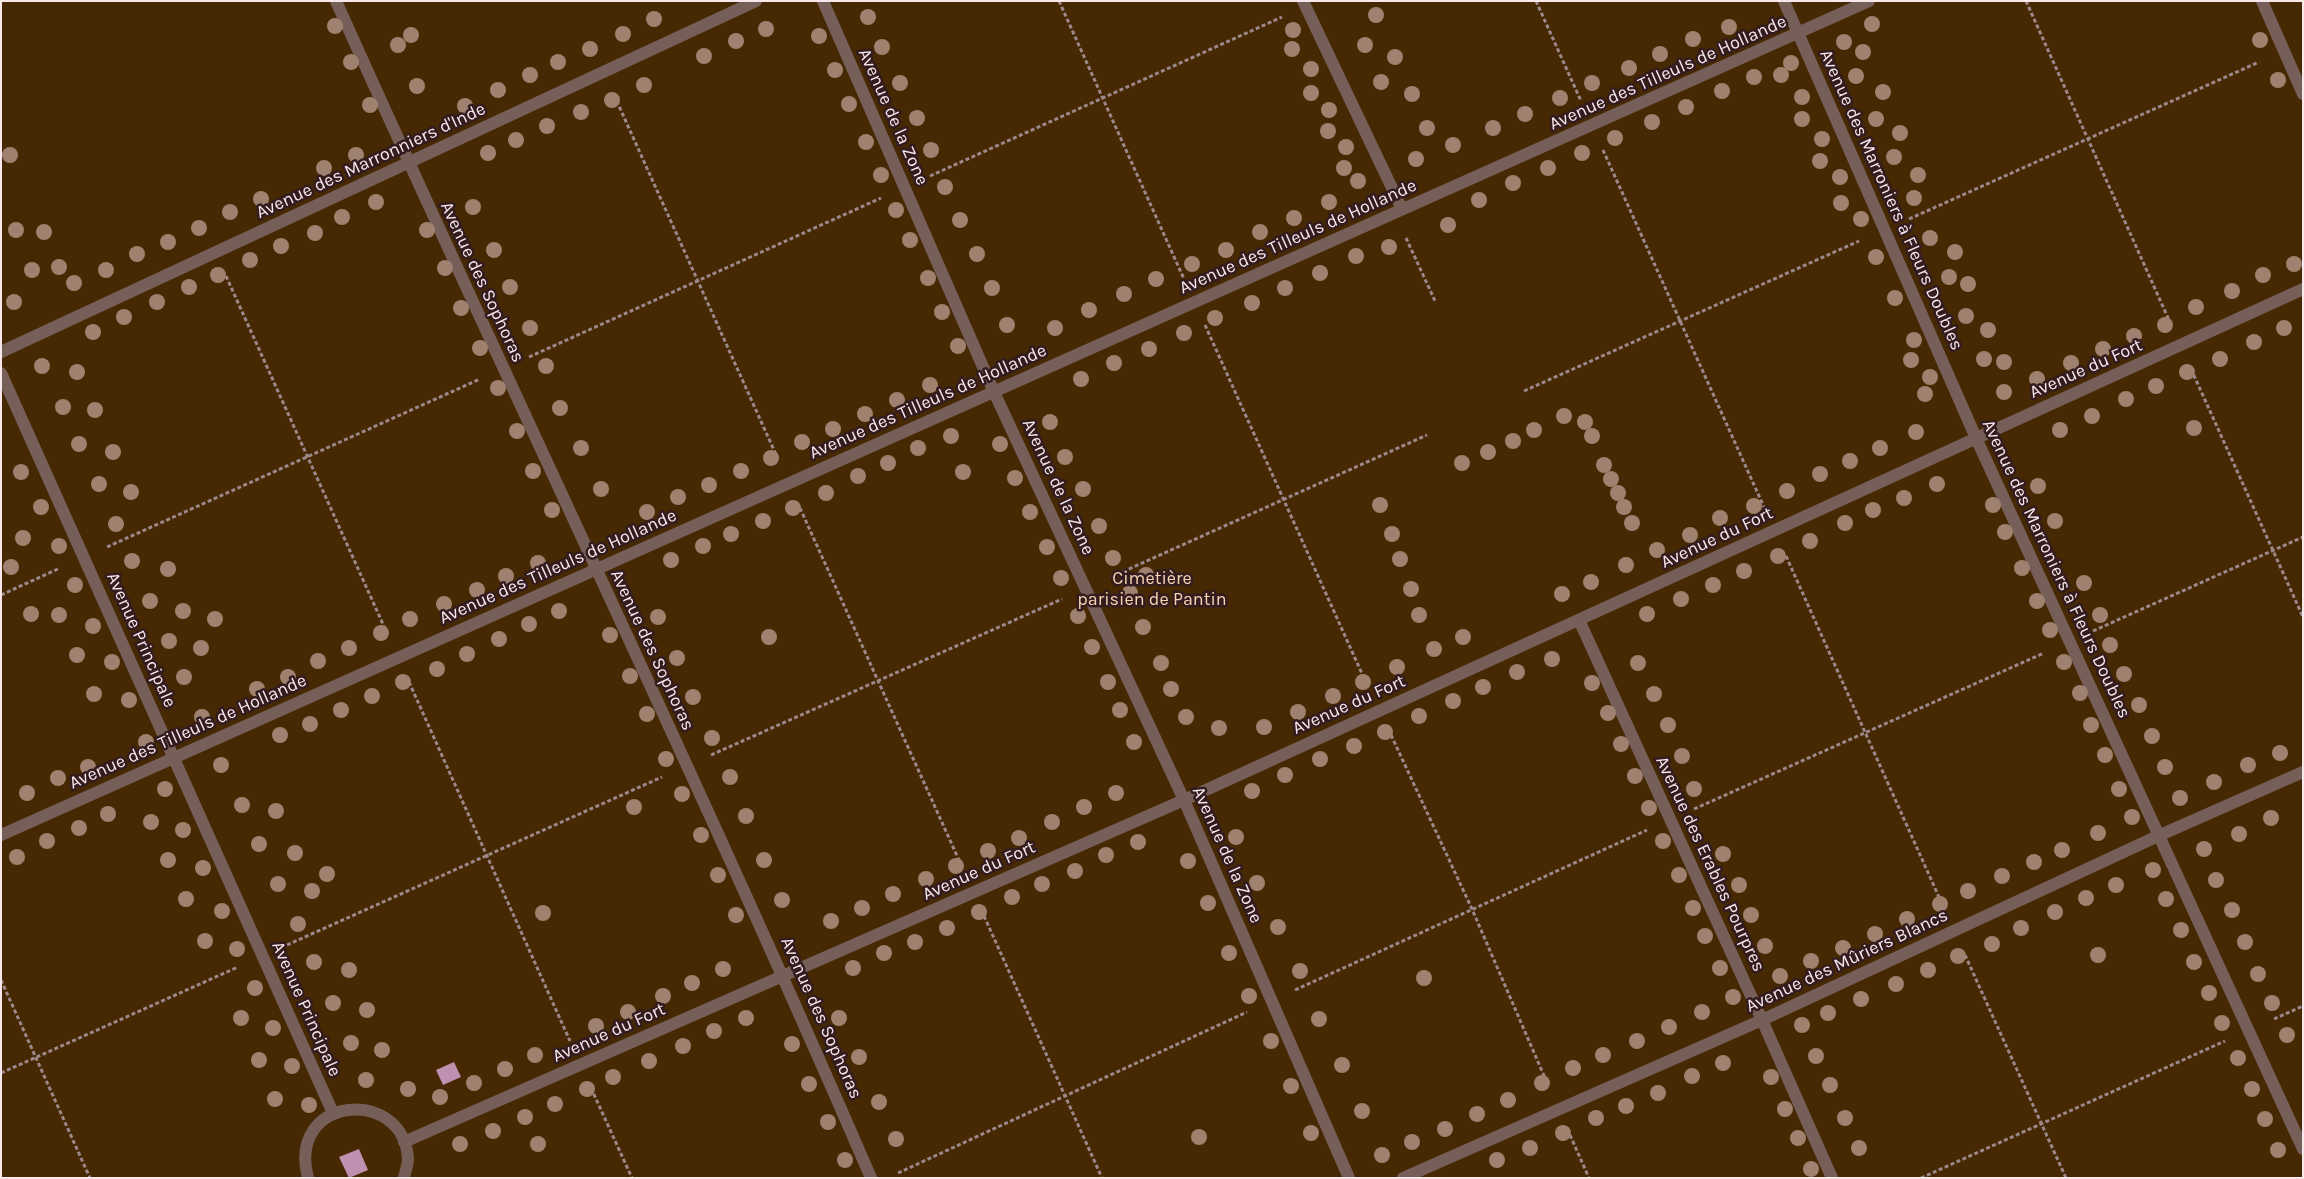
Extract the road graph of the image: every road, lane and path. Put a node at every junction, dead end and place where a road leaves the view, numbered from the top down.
1 (336, 1) edge
2 (756, 1) edge
3 (823, 1) edge
4 (1059, 1) edge
5 (1536, 1) edge
6 (1784, 1) edge
7 (1869, 1) edge
8 (2026, 1) edge
9 (2262, 1) edge
10 (1304, 4) edge
11 (1800, 34) junction
12 (2283, 52) junction
13 (604, 72) junction
14 (2303, 94) edge
15 (1102, 98) junction
16 (1592, 125) junction
17 (2088, 139) junction
18 (408, 163) junction
19 (904, 187) junction
20 (1398, 211) junction
21 (1885, 230) junction
22 (216, 253) junction
23 (698, 281) junction
24 (2303, 289) edge
25 (1195, 302) junction
26 (1436, 303) dead end
27 (1680, 321) junction
28 (2181, 345) junction
29 (1, 352) edge
30 (503, 368) junction
31 (1, 372) edge
32 (1524, 391) dead end
33 (994, 392) junction
34 (1976, 438) junction
35 (308, 457) junction
36 (789, 484) junction
37 (1775, 530) junction
38 (2303, 537) edge
39 (2273, 551) junction
40 (84, 557) junction
41 (596, 570) junction
42 (1, 595) edge
43 (2303, 617) edge
44 (1579, 620) junction
45 (2069, 642) junction
46 (398, 657) junction
47 (1379, 710) junction
48 (1866, 732) junction
49 (174, 756) junction
50 (2303, 772) edge
51 (1184, 800) junction
52 (1670, 820) junction
53 (1, 835) edge
54 (2158, 836) junction
55 (973, 892) junction
56 (1472, 909) junction
57 (1954, 930) junction
58 (784, 976) junction
59 (1, 980) edge
60 (1272, 1000) junction
61 (2303, 1006) edge
62 (1762, 1020) junction
63 (2248, 1030) junction
64 (581, 1064) junction
65 (1065, 1096) junction
66 (1559, 1110) junction
67 (333, 1113) junction
68 (2041, 1123) junction
69 (404, 1142) junction
70 (2303, 1149) edge
71 (896, 1174) dead end
72 (90, 1178) edge
73 (308, 1178) edge
74 (404, 1178) edge
75 (632, 1178) edge
76 (871, 1178) edge
77 (1102, 1178) edge
78 (1349, 1178) edge
79 (1403, 1178) edge
80 (1589, 1178) edge
81 (1832, 1178) edge
82 (1921, 1178) edge
83 (2066, 1178) edge

1 - 18 lane, Avenue des Sophoras
2 - 13 lane, Avenue des Marronniers d'Inde
3 - 19 lane, Avenue de la Zone
4 - 15 path
5 - 16 path
6 - 11 lane, Avenue des Marroniers à Fleurs Doubles
7 - 11 lane, Avenue des Tilleuls de Hollande
8 - 17 path
9 - 12 lane
10 - 15 path
10 - 20 lane
11 - 16 lane, Avenue des Tilleuls de Hollande
11 - 21 lane, Avenue des Marroniers à Fleurs Doubles
12 - 14 lane
12 - 17 path
13 - 18 lane, Avenue des Marronniers d'Inde
13 - 23 path
15 - 19 path
15 - 25 path
16 - 20 lane, Avenue des Tilleuls de Hollande
16 - 27 path
17 - 21 path
17 - 28 path
18 - 22 lane, Avenue des Marronniers d'Inde
18 - 30 lane, Avenue des Sophoras
19 - 23 path
19 - 33 lane, Avenue de la Zone
20 - 25 lane, Avenue des Tilleuls de Hollande
20 - 26 path
21 - 27 path
21 - 34 lane, Avenue des Marroniers à Fleurs Doubles
22 - 29 lane, Avenue des Marronniers d'Inde
22 - 35 path
23 - 30 path
23 - 36 path
24 - 28 lane, Avenue du Fort
25 - 33 lane, Avenue des Tilleuls de Hollande
25 - 47 path
27 - 32 path
27 - 37 path
28 - 34 lane, Avenue du Fort
28 - 39 path
30 - 35 path
30 - 41 lane, Avenue des Sophoras
31 - 40 lane, Avenue Principale
33 - 36 lane, Avenue des Tilleuls de Hollande
33 - 51 lane, Avenue de la Zone
34 - 37 lane, Avenue du Fort
34 - 45 lane, Avenue des Marroniers à Fleurs Doubles
35 - 40 path
35 - 46 path
36 - 41 lane, Avenue des Tilleuls de Hollande
36 - 55 path
37 - 44 lane, Avenue du Fort
37 - 48 path
38 - 39 path
39 - 43 path
39 - 45 path
40 - 42 path
40 - 49 lane, Avenue Principale
41 - 46 lane, Avenue des Tilleuls de Hollande
41 - 58 lane, Avenue des Sophoras
44 - 47 lane, Avenue du Fort
44 - 52 lane, Avenue des Erables Pourpres
45 - 48 path
45 - 54 lane, Avenue des Marroniers à Fleurs Doubles
46 - 49 lane, Avenue des Tilleuls de Hollande
46 - 64 path
47 - 51 lane, Avenue du Fort
47 - 56 path
48 - 52 path
48 - 57 path
49 - 53 lane, Avenue des Tilleuls de Hollande
49 - 67 lane, Avenue Principale
50 - 54 lane, Avenue des Mûriers Blancs
51 - 55 lane, Avenue du Fort
51 - 60 lane, Avenue de la Zone
52 - 56 path
52 - 62 lane, Avenue des Erables Pourpres
54 - 57 lane, Avenue des Mûriers Blancs
54 - 63 lane, Avenue des Marroniers à Fleurs Doubles
55 - 58 lane, Avenue du Fort
55 - 65 path
56 - 60 path
56 - 66 path
57 - 62 lane, Avenue des Mûriers Blancs
57 - 68 path
58 - 64 lane, Avenue du Fort
58 - 76 lane, Avenue des Sophoras
59 - 72 path
60 - 65 path
60 - 78 lane, Avenue de la Zone
61 - 63 path
62 - 66 lane, Avenue des Mûriers Blancs
62 - 81 lane, Avenue des Erables Pourpres
63 - 68 path
63 - 70 lane, Avenue des Marroniers à Fleurs Doubles
64 - 69 lane, Avenue du Fort
64 - 75 path
65 - 71 path
65 - 77 path
66 - 79 lane, Avenue des Mûriers Blancs
66 - 80 path
67 - 69 lane
67 - 73 lane
68 - 82 path
68 - 83 path
69 - 74 lane

